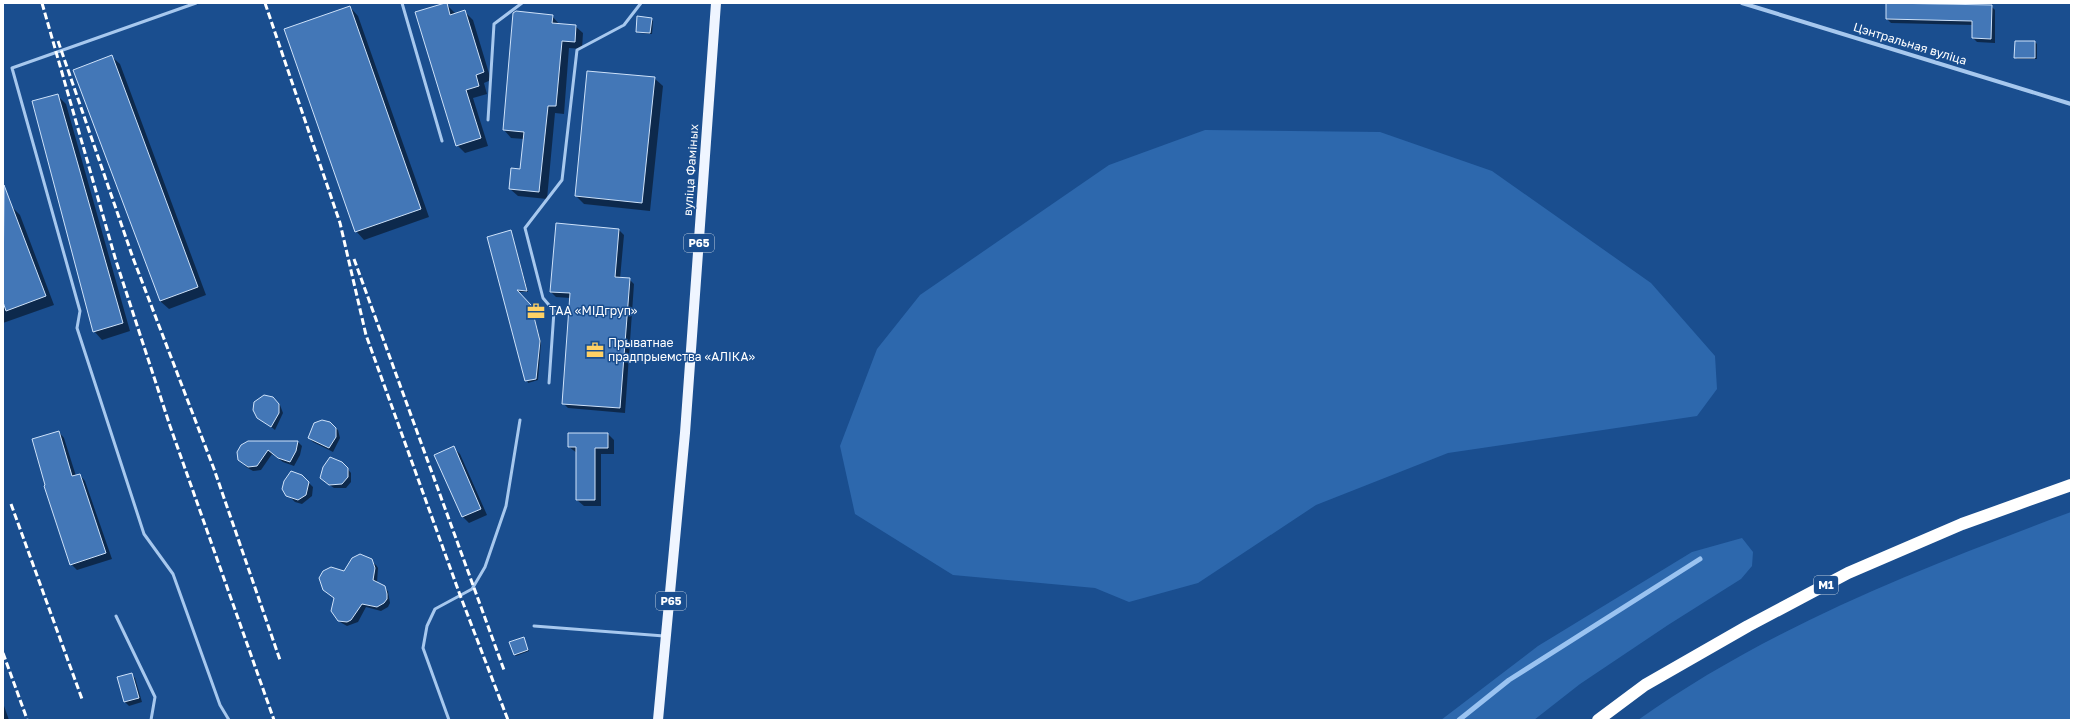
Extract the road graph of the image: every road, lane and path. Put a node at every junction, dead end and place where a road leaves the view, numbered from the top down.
1 (180, 3) edge
2 (196, 3) edge
3 (402, 3) edge
4 (522, 3) edge
5 (641, 3) edge
6 (716, 3) edge
7 (1742, 3) edge
8 (185, 7) junction
9 (2071, 104) edge
10 (488, 120) dead end
11 (442, 141) dead end
12 (549, 383) dead end
13 (520, 420) dead end
14 (2071, 486) edge
15 (116, 616) dead end
16 (534, 626) dead end
17 (668, 636) junction
18 (151, 720) edge
19 (229, 720) edge
20 (449, 720) edge
21 (658, 720) edge
22 (1598, 720) edge

1 - 8 lane
2 - 8 lane
3 - 11 lane
4 - 10 lane
5 - 12 lane
6 - 17 main road, вуліца Фаміных / Р65
7 - 9 street, Цэнтральная вуліца
8 - 19 lane
13 - 20 lane
14 - 22 highway, М1
15 - 18 lane
16 - 17 lane
17 - 21 main road, Р65

